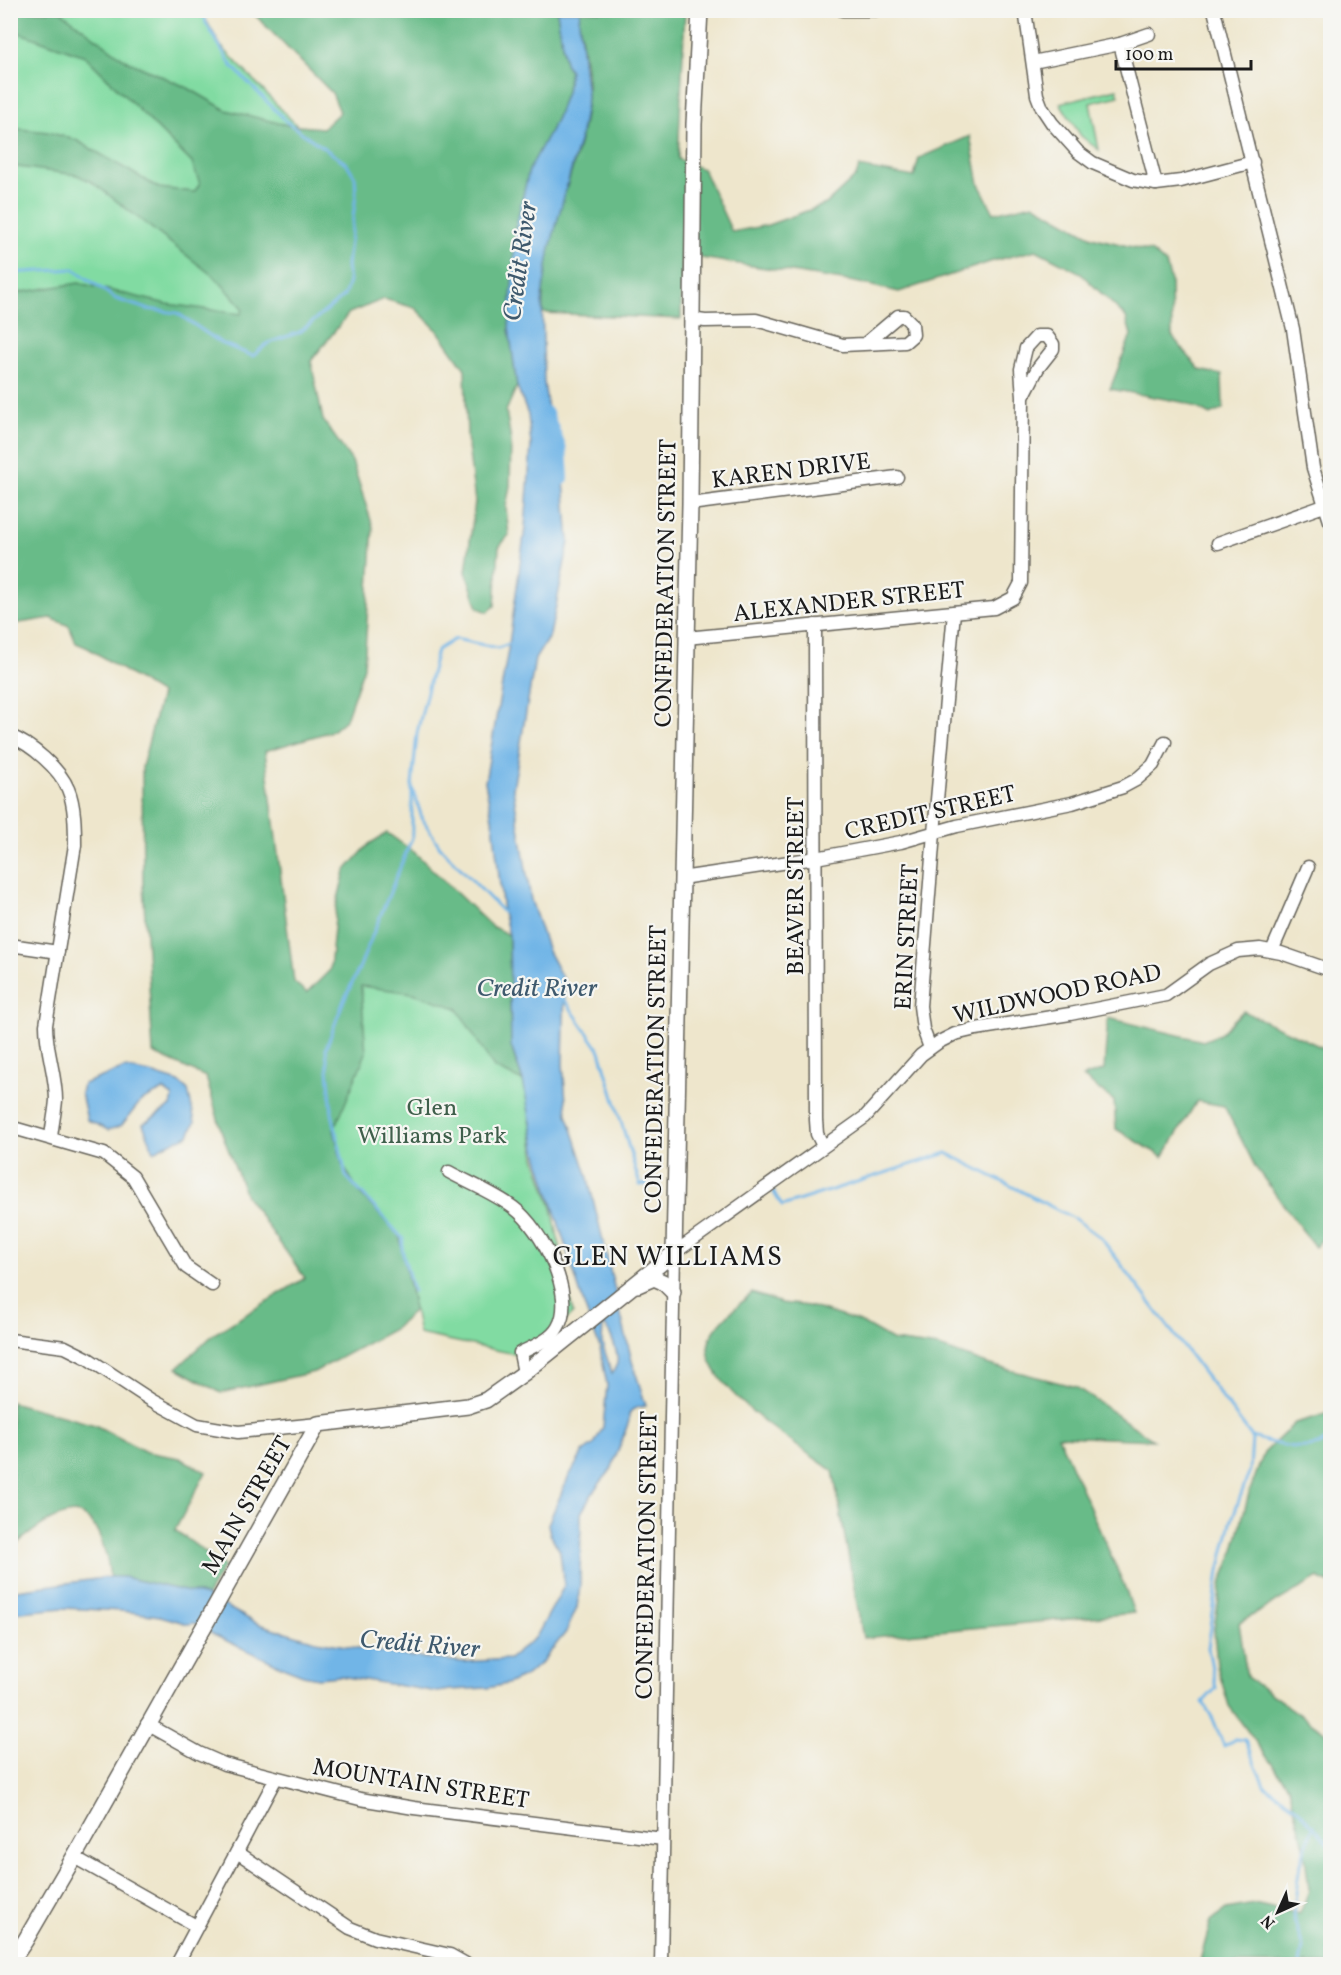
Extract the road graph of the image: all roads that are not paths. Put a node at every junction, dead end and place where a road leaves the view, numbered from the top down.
1 (700, 10) edge
2 (842, 10) edge
3 (876, 10) edge
4 (1025, 10) edge
5 (1214, 10) edge
6 (1149, 34) dead end
7 (1120, 44) junction
8 (1033, 62) junction
9 (1253, 162) junction
10 (1156, 184) junction
11 (691, 318) junction
12 (866, 343) dead end
13 (1023, 397) dead end
14 (897, 477) dead end
15 (690, 504) junction
16 (1324, 506) junction
17 (1330, 522) edge
18 (1218, 543) dead end
19 (954, 612) junction
20 (815, 625) junction
21 (686, 638) junction
22 (10, 736) edge
23 (1165, 742) dead end
24 (934, 833) junction
25 (816, 858) junction
26 (1308, 867) dead end
27 (681, 878) junction
28 (10, 945) edge
29 (1272, 951) junction
30 (58, 952) junction
31 (1330, 970) edge
32 (930, 1048) junction
33 (10, 1127) edge
34 (51, 1138) junction
35 (823, 1146) junction
36 (449, 1172) dead end
37 (674, 1253) junction
38 (212, 1285) dead end
39 (625, 1292) junction
40 (673, 1292) junction
41 (10, 1340) edge
42 (524, 1373) junction
43 (318, 1424) junction
44 (147, 1724) junction
45 (276, 1778) junction
46 (663, 1839) junction
47 (237, 1852) junction
48 (74, 1857) junction
49 (196, 1926) junction
50 (10, 1963) edge
51 (177, 1965) edge
52 (466, 1965) edge
53 (661, 1965) edge

1 - 11 main road, CONFEDERATION STREET
2 - 3 street
4 - 8 street
5 - 9 street
6 - 7 street
7 - 8 street
7 - 10 street
8 - 10 street
9 - 10 street
9 - 16 street
11 - 12 street
11 - 15 main road, CONFEDERATION STREET
13 - 19 street, ALEXANDER STREET
14 - 15 street, KAREN DRIVE
15 - 21 main road, CONFEDERATION STREET
16 - 17 street
16 - 18 street
19 - 20 street, ALEXANDER STREET
19 - 24 street, ERIN STREET
20 - 21 street, ALEXANDER STREET
20 - 25 street, BEAVER STREET
21 - 27 main road, CONFEDERATION STREET
22 - 30 street
23 - 24 street, CREDIT STREET
24 - 25 street, CREDIT STREET
24 - 32 street, ERIN STREET
25 - 27 street, CREDIT STREET
25 - 35 street, BEAVER STREET
26 - 29 street
27 - 37 main road, CONFEDERATION STREET
28 - 30 street
29 - 31 street, WILDWOOD ROAD
29 - 32 street, WILDWOOD ROAD
30 - 34 street
32 - 35 street, WILDWOOD ROAD
33 - 34 street
34 - 38 street
35 - 37 street, WILDWOOD ROAD
36 - 42 street
37 - 39 main road, MAIN STREET
37 - 40 street, CONFEDERATION STREET
39 - 40 main road
39 - 42 main road, MAIN STREET
40 - 46 street, CONFEDERATION STREET
41 - 43 street
42 - 43 main road, MAIN STREET
43 - 44 main road, MAIN STREET
44 - 45 street, MOUNTAIN STREET
44 - 48 main road, MAIN STREET
45 - 46 street, MOUNTAIN STREET
45 - 47 street
46 - 53 street, CONFEDERATION STREET
47 - 49 street
47 - 52 street
48 - 49 street
48 - 50 main road, MAIN STREET
49 - 51 street

